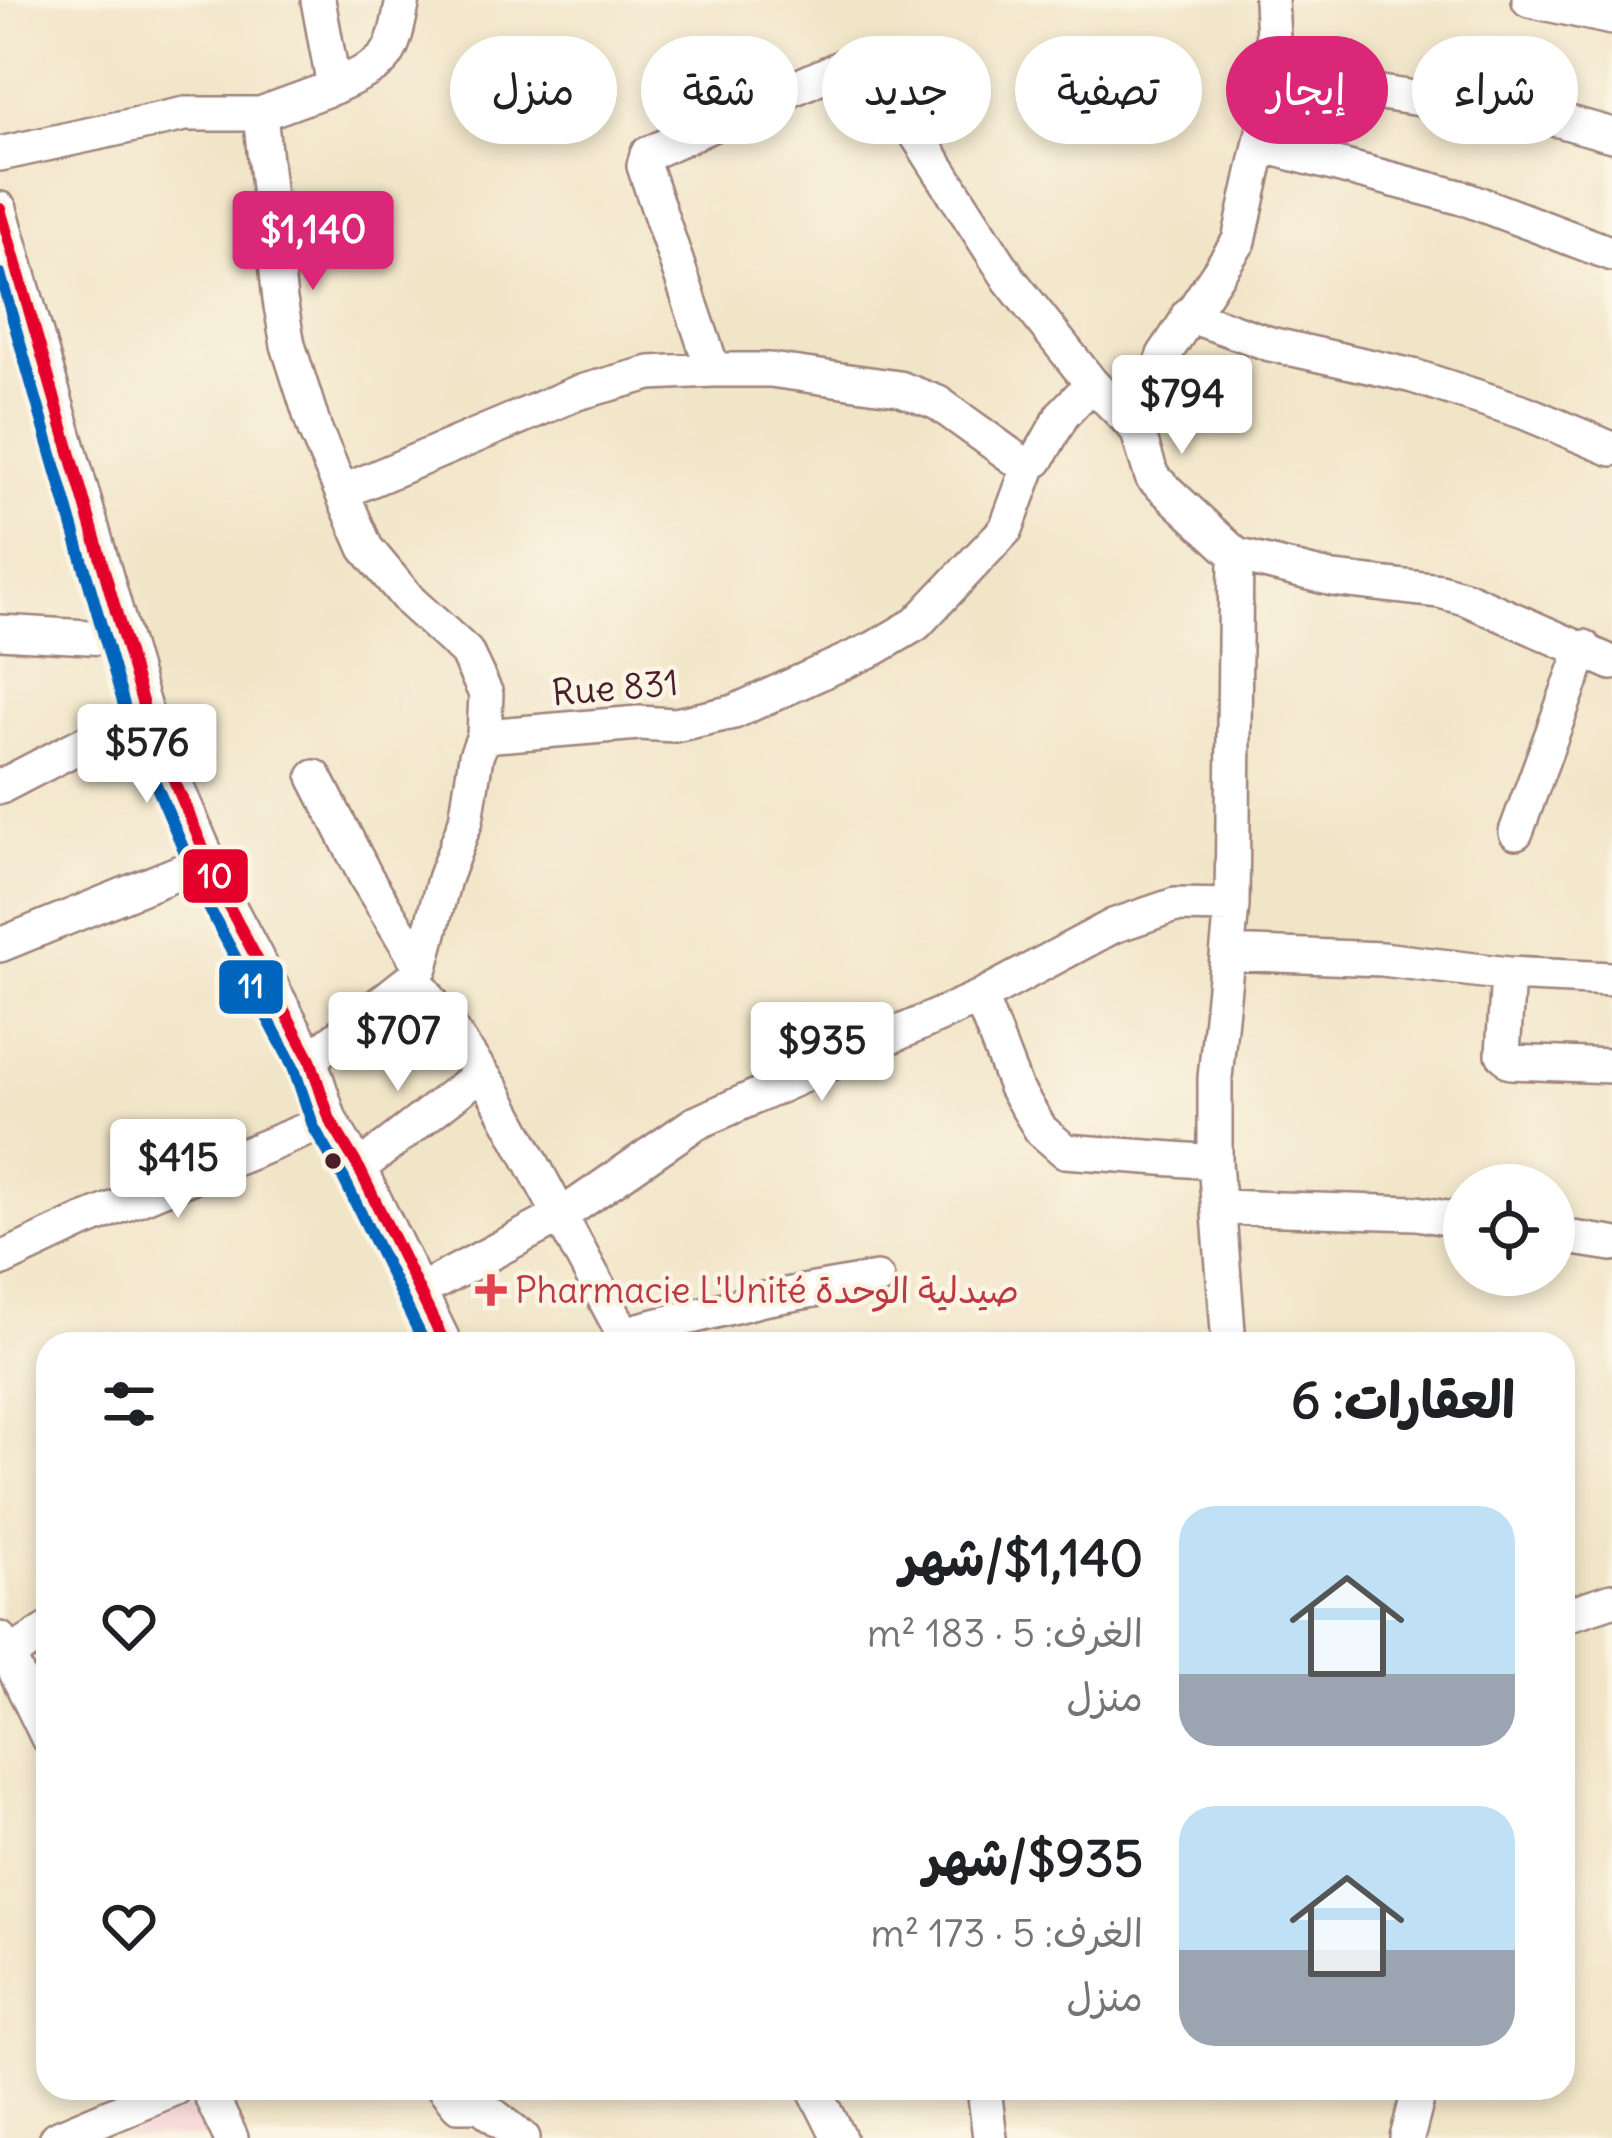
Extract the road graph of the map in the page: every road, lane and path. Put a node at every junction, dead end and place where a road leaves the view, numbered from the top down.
1 (318, 0) edge
2 (403, 0) edge
3 (1271, 0) edge
4 (1529, 0) edge
5 (1612, 18) edge
6 (1273, 36) edge
7 (334, 87) junction
8 (1388, 94) edge
9 (260, 114) junction
10 (1612, 134) edge
11 (1260, 145) joint
12 (0, 154) edge
13 (0, 208) edge
14 (1612, 254) edge
15 (1188, 315) junction
16 (713, 370) junction
17 (1092, 384) junction
18 (1137, 429) junction
19 (1612, 449) edge
20 (1030, 464) junction
21 (342, 492) junction
22 (1236, 555) junction
23 (0, 632) edge
24 (124, 639) junction
25 (1598, 655) edge
26 (146, 712) junction
27 (484, 736) junction
28 (315, 777) dead end
29 (0, 787) edge
30 (1516, 832) dead end
31 (207, 862) junction
32 (1232, 906) junction
33 (0, 945) edge
34 (1228, 953) junction
35 (417, 972) junction
36 (1508, 974) junction
37 (1612, 979) edge
38 (980, 997) junction
39 (310, 1059) junction
40 (1611, 1066) edge
41 (479, 1075) junction
42 (330, 1120) junction
43 (1215, 1162) junction
44 (359, 1168) junction
45 (1219, 1207) junction
46 (562, 1214) junction
47 (1443, 1217) edge
48 (1575, 1238) edge
49 (1612, 1244) edge
50 (0, 1260) edge
51 (877, 1279) dead end
52 (418, 1292) junction
53 (439, 1332) edge
54 (622, 1332) edge
55 (650, 1332) edge
56 (1228, 1332) edge
57 (1612, 1600) edge
58 (1575, 1612) edge
59 (36, 1635) edge
60 (4, 1648) edge
61 (15, 1708) edge
62 (146, 2100) edge
63 (213, 2100) edge
64 (454, 2100) edge
65 (820, 2100) edge
66 (985, 2100) edge
67 (1417, 2100) edge
68 (518, 2137) edge
69 (56, 2138) edge
70 (231, 2138) edge
71 (839, 2138) edge
72 (990, 2138) edge
73 (1407, 2138) edge

1 - 7 street
2 - 7 street
3 - 6 street
4 - 5 street
7 - 9 street
8 - 10 street
9 - 12 street
9 - 21 street
11 - 14 street
11 - 15 street
13 - 24 street
15 - 18 street
15 - 19 street
16 - 17 street
16 - 20 street
16 - 21 street
17 - 18 street
17 - 20 street, Rue 831
18 - 22 street
20 - 27 street, Rue 831
21 - 27 street
22 - 25 street
22 - 32 street
23 - 24 street
24 - 26 street
25 - 30 street
26 - 29 street
26 - 31 street
27 - 35 street
28 - 35 street
31 - 33 street
31 - 39 street
32 - 34 street
32 - 38 street
34 - 36 street
34 - 43 street
35 - 39 street
35 - 41 street
36 - 37 street
36 - 40 street
38 - 43 street
38 - 46 street
39 - 42 street
41 - 44 street
41 - 46 street
42 - 44 street
42 - 50 street
43 - 45 street
44 - 52 street
45 - 47 street
45 - 56 street
46 - 52 street
46 - 54 street
48 - 49 street
51 - 55 street
52 - 53 street
57 - 58 street
59 - 60 street
60 - 61 street
62 - 69 street
63 - 70 street
64 - 68 street
65 - 71 street
66 - 72 street
67 - 73 street

